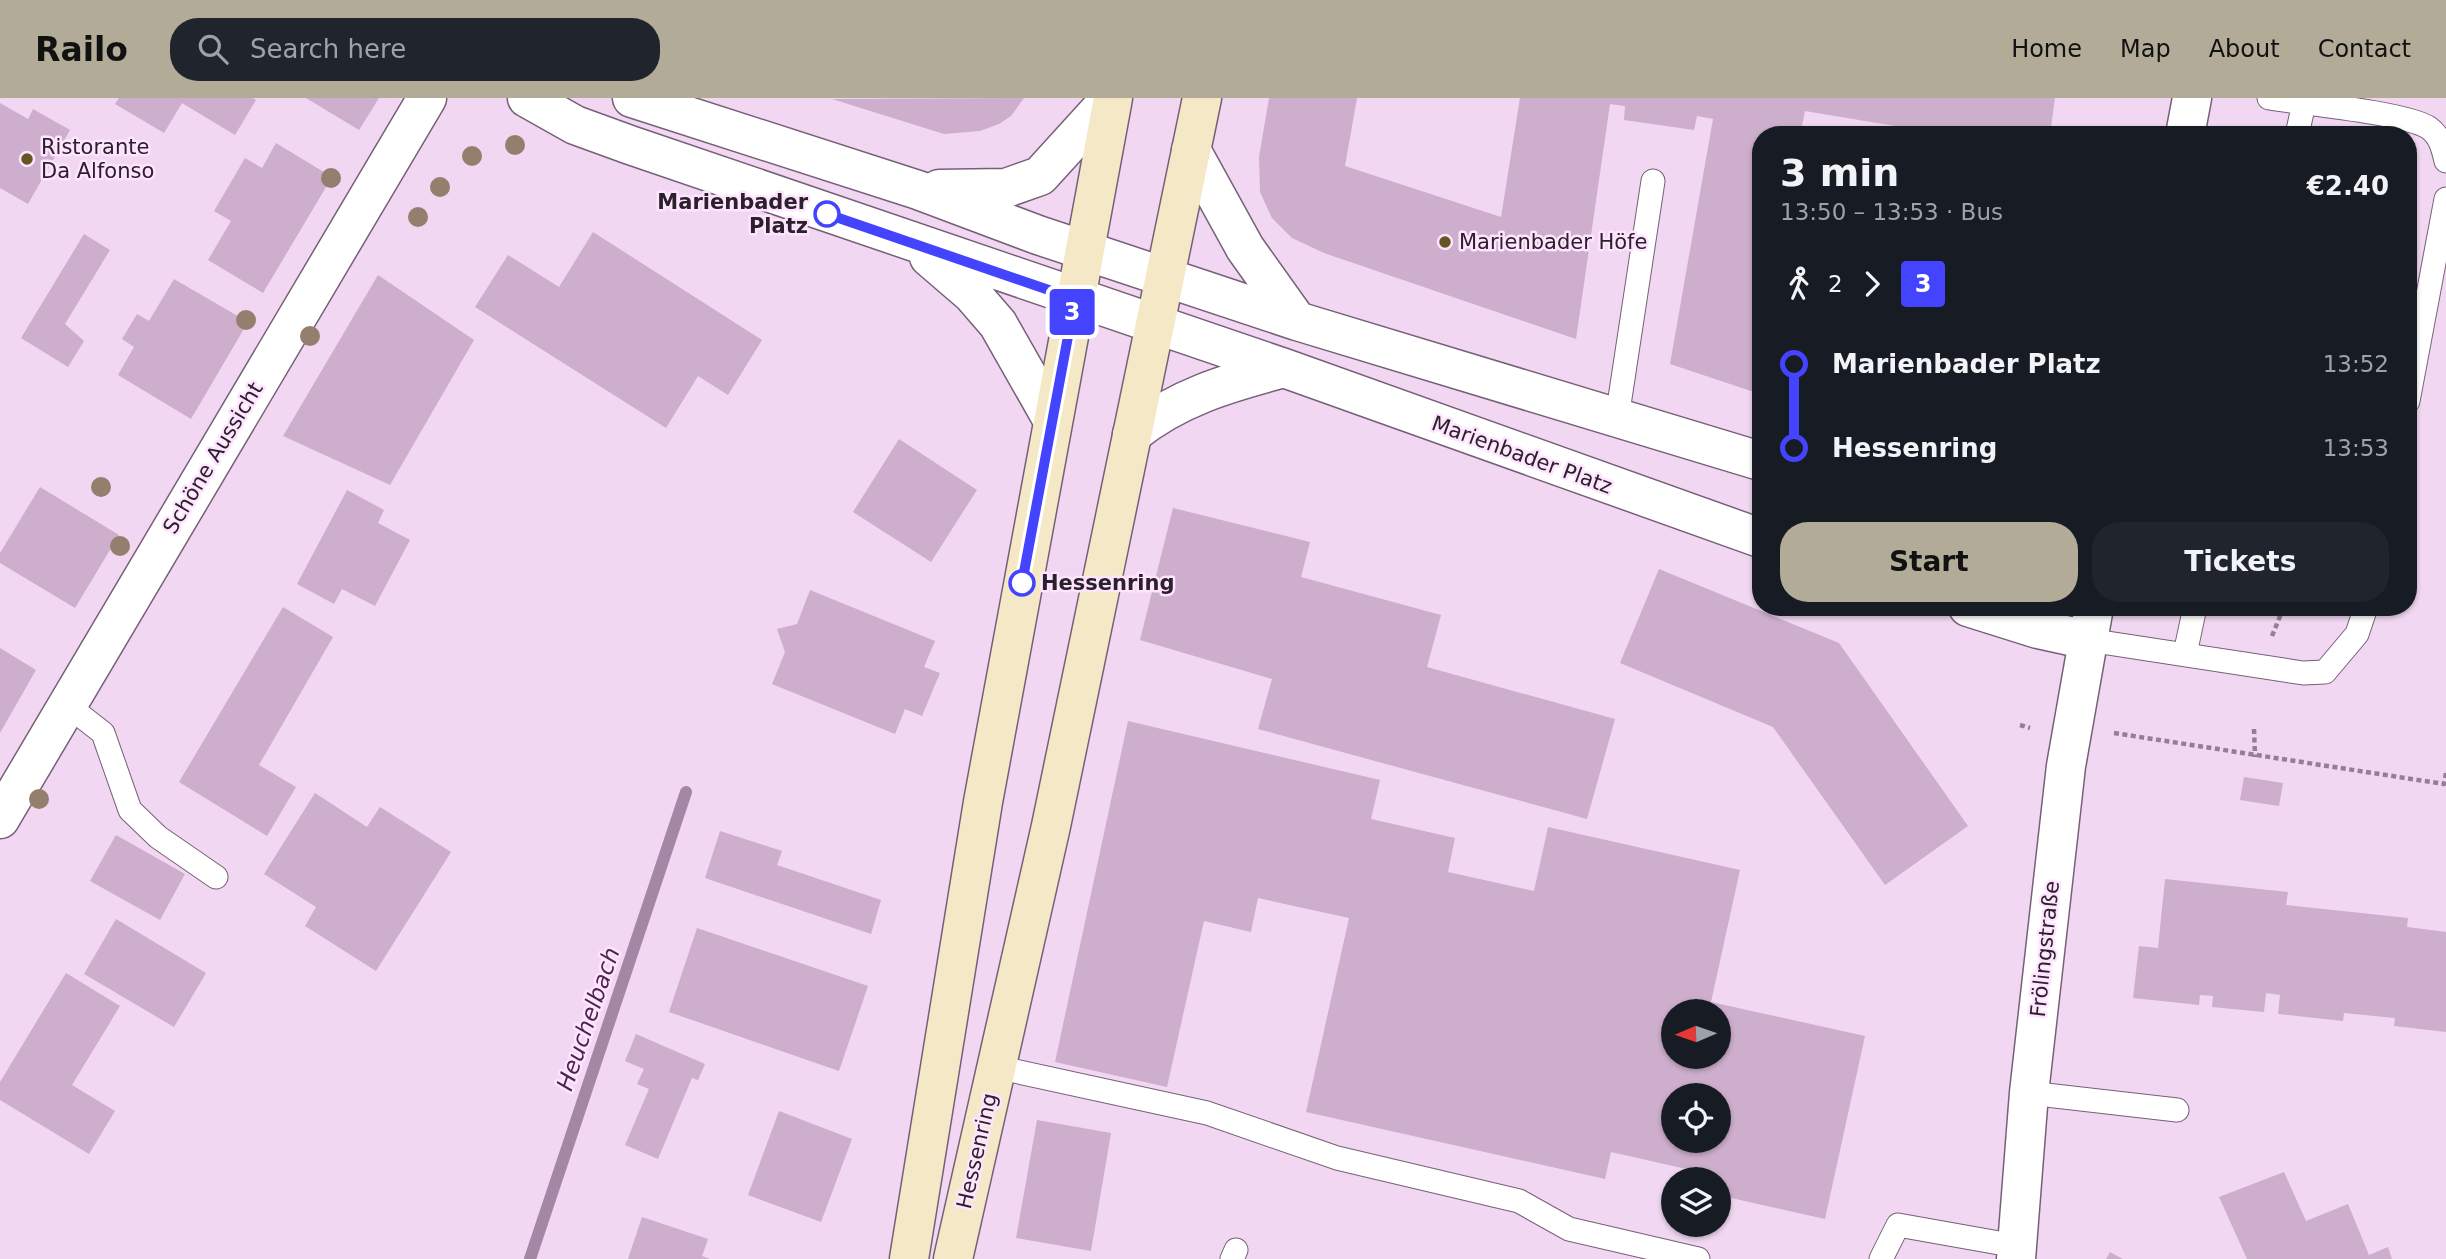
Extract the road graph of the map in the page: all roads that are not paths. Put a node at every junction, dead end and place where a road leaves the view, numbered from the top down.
1 (427, 98) edge
2 (527, 98) edge
3 (632, 98) edge
4 (1112, 98) edge
5 (1202, 98) edge
6 (2192, 98) edge
7 (2269, 98) edge
8 (2304, 103) junction
9 (2187, 126) edge
10 (2299, 126) edge
11 (1191, 150) junction
12 (2446, 160) edge
13 (1653, 181) dead end
14 (918, 190) junction
15 (2446, 199) edge
16 (914, 244) junction
17 (1084, 250) junction
18 (1164, 276) junction
19 (1075, 299) junction
20 (1297, 321) junction
21 (1154, 325) junction
22 (2417, 353) edge
23 (1284, 368) junction
24 (1617, 418) junction
25 (1052, 419) junction
26 (1132, 434) junction
27 (1752, 459) edge
28 (1752, 535) edge
29 (1997, 616) edge
30 (2193, 616) edge
31 (2363, 616) edge
32 (2091, 624) edge
33 (2185, 654) junction
34 (68, 705) junction
35 (0, 819) edge
36 (216, 877) dead end
37 (996, 1067) junction
38 (2029, 1093) junction
39 (2177, 1110) dead end
40 (2016, 1253) edge
41 (909, 1259) edge
42 (953, 1259) edge
43 (1698, 1259) edge
44 (1881, 1259) edge

1 - 34 street, Schöne Aussicht
2 - 16 street, Marienbader Platz
3 - 14 street
4 - 14 street
4 - 17 street
5 - 11 street, Hessenring
6 - 9 street
7 - 8 lane
8 - 10 lane
8 - 12 lane
11 - 18 street, Hessenring
11 - 20 street
13 - 24 lane
14 - 17 street
15 - 22 lane
16 - 19 street, Marienbader Platz
16 - 25 street, Marienbader Platz
17 - 18 street
17 - 19 street
18 - 20 street
18 - 21 street, Hessenring
19 - 21 street, Marienbader Platz
19 - 25 street
20 - 24 street
21 - 23 street, Marienbader Platz
21 - 26 street, Hessenring
23 - 26 street
23 - 28 street, Marienbader Platz
24 - 27 street
25 - 41 street
26 - 37 street, Hessenring
29 - 32 street
30 - 33 lane
31 - 33 lane
32 - 33 lane
32 - 38 street, Frölingstraße
34 - 35 street, Schöne Aussicht
34 - 36 lane
37 - 42 street, Hessenring
37 - 43 lane
38 - 39 lane
38 - 40 street, Frölingstraße
40 - 44 lane

